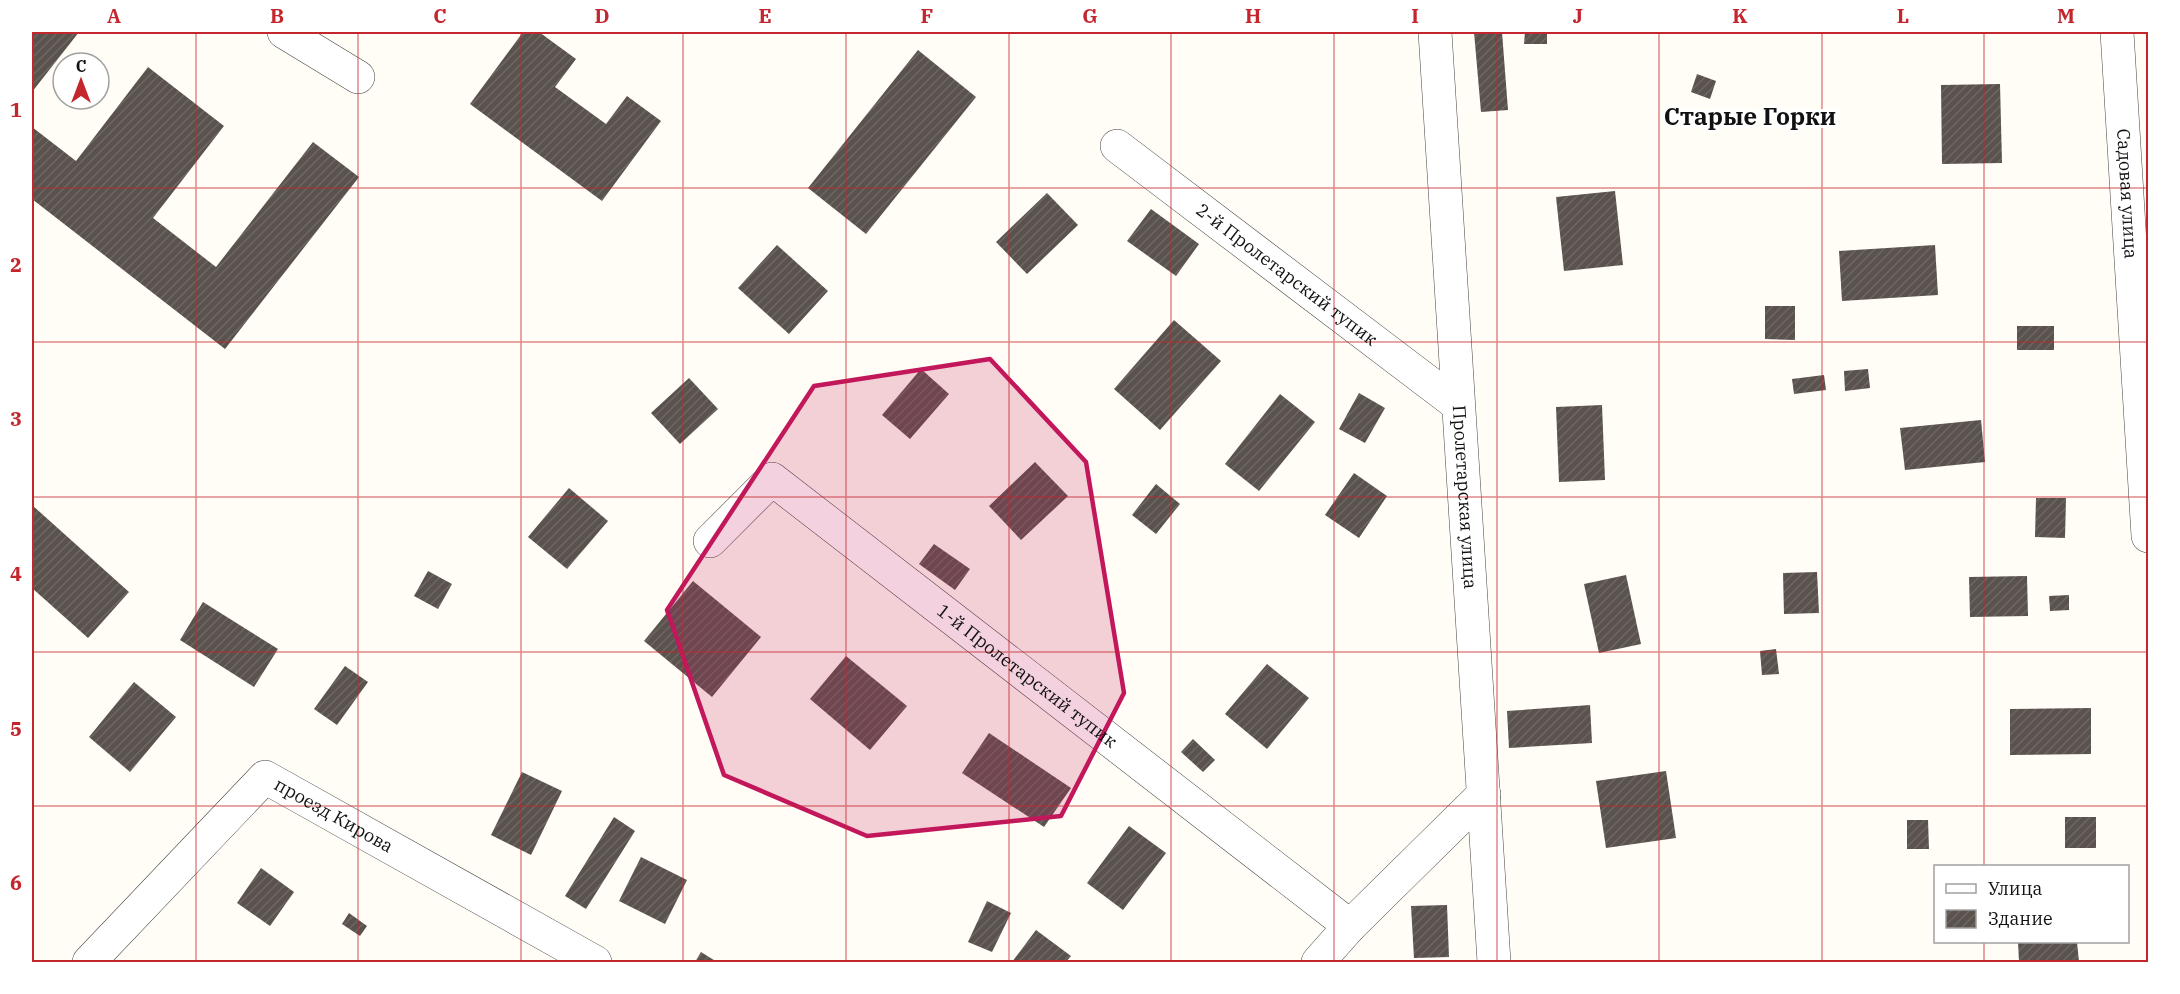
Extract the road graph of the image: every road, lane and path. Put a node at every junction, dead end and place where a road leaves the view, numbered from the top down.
1 (284, 32) edge
2 (1435, 32) edge
3 (2117, 32) edge
4 (358, 77) dead end
5 (1117, 146) dead end
6 (1457, 404) junction
7 (2148, 536) edge
8 (710, 541) dead end
9 (1484, 794) junction
10 (1350, 926) junction
11 (89, 963) edge
12 (595, 963) edge
13 (1318, 963) edge
14 (1494, 963) edge

1 - 4 street
2 - 6 street, Пролетарская улица
3 - 7 street, Садовая улица
5 - 6 street, 2-й Пролетарский тупик
6 - 9 street, Пролетарская улица
8 - 10 street, 1-й Пролетарский тупик
9 - 10 street
9 - 14 street, Пролетарская улица
10 - 13 street
11 - 12 street, проезд Кирова

